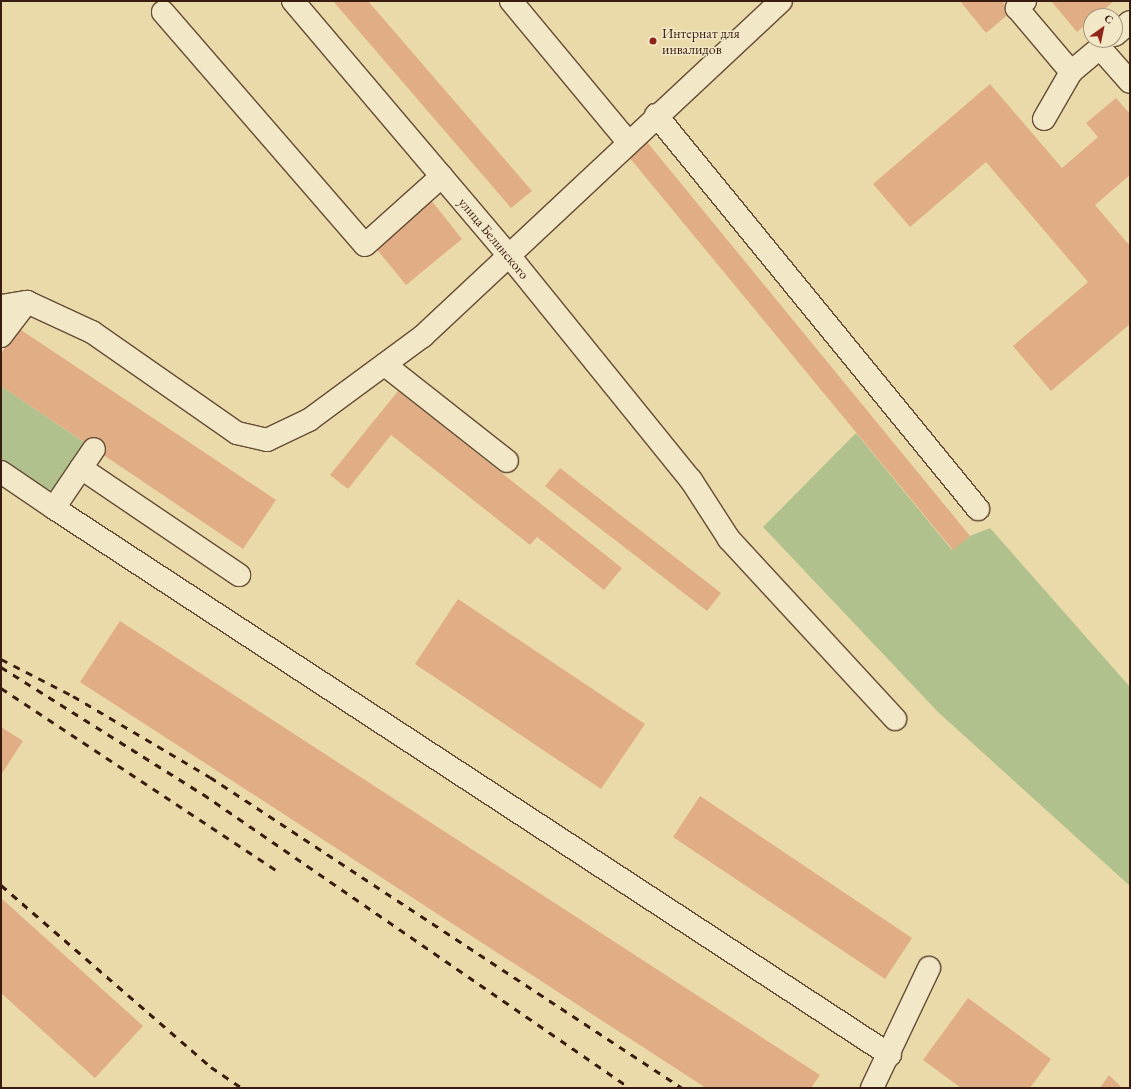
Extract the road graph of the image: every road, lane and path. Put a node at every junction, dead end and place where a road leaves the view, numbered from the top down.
1 (293, 1) edge
2 (511, 1) edge
3 (781, 1) edge
4 (1025, 1) edge
5 (164, 12) dead end
6 (1099, 48) edge
7 (1112, 48) edge
8 (1070, 72) junction
9 (1130, 82) edge
10 (656, 115) junction
11 (1044, 119) dead end
12 (628, 142) junction
13 (442, 176) junction
14 (511, 258) junction
15 (27, 302) junction
16 (1, 306) edge
17 (1, 336) edge
18 (385, 365) junction
19 (94, 449) dead end
20 (507, 461) dead end
21 (81, 468) junction
22 (1, 472) edge
23 (54, 508) junction
24 (978, 509) dead end
25 (239, 575) dead end
26 (895, 719) dead end
27 (929, 968) dead end
28 (890, 1055) junction
29 (872, 1088) edge

1 - 13 street, улица Белинского
2 - 12 street
3 - 10 street
4 - 8 street
5 - 13 street
6 - 8 street
7 - 9 street
8 - 11 street
10 - 12 street
10 - 24 street
12 - 14 street
13 - 14 street, улица Белинского
14 - 18 street
14 - 26 street, улица Белинского
15 - 16 street
15 - 17 street
15 - 18 street
18 - 20 street
19 - 21 street
21 - 23 street
21 - 25 street
22 - 23 street
23 - 28 street
27 - 28 street
28 - 29 street

